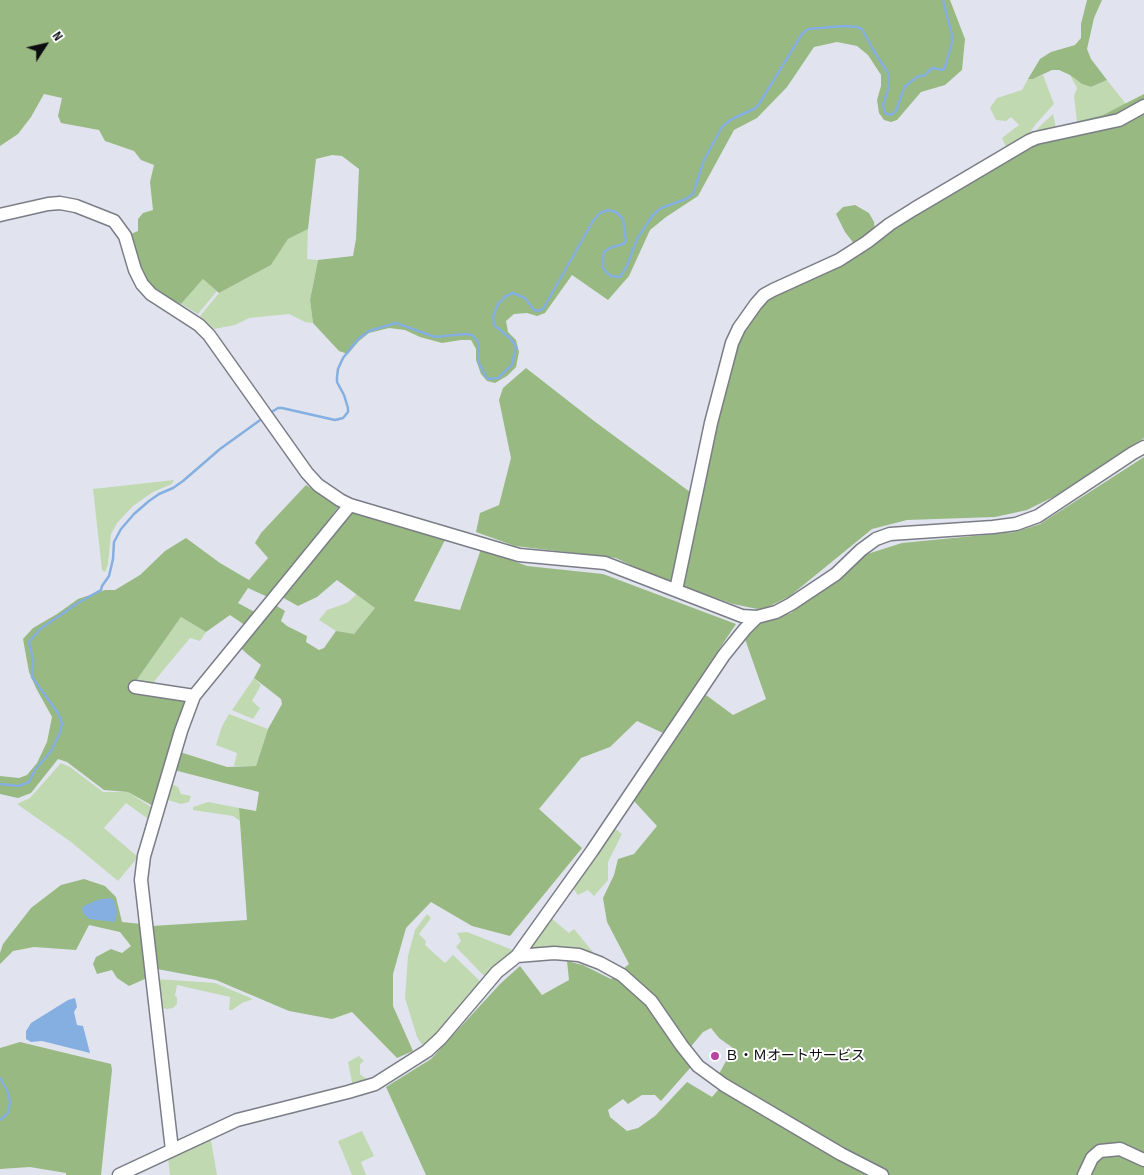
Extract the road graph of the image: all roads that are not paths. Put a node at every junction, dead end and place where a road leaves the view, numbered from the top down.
1 (1144, 106) edge
2 (0, 215) edge
3 (1144, 448) edge
4 (350, 505) junction
5 (676, 590) junction
6 (757, 617) junction
7 (135, 687) dead end
8 (194, 696) junction
9 (516, 956) junction
10 (172, 1150) junction
11 (1144, 1160) edge
12 (119, 1175) edge
13 (882, 1175) edge
14 (1084, 1175) edge

1 - 5 street
2 - 4 street
3 - 6 street
4 - 5 street
4 - 8 street
5 - 6 street
6 - 9 street
7 - 8 street
8 - 10 street
9 - 10 street
9 - 13 street
10 - 12 street
11 - 14 street

